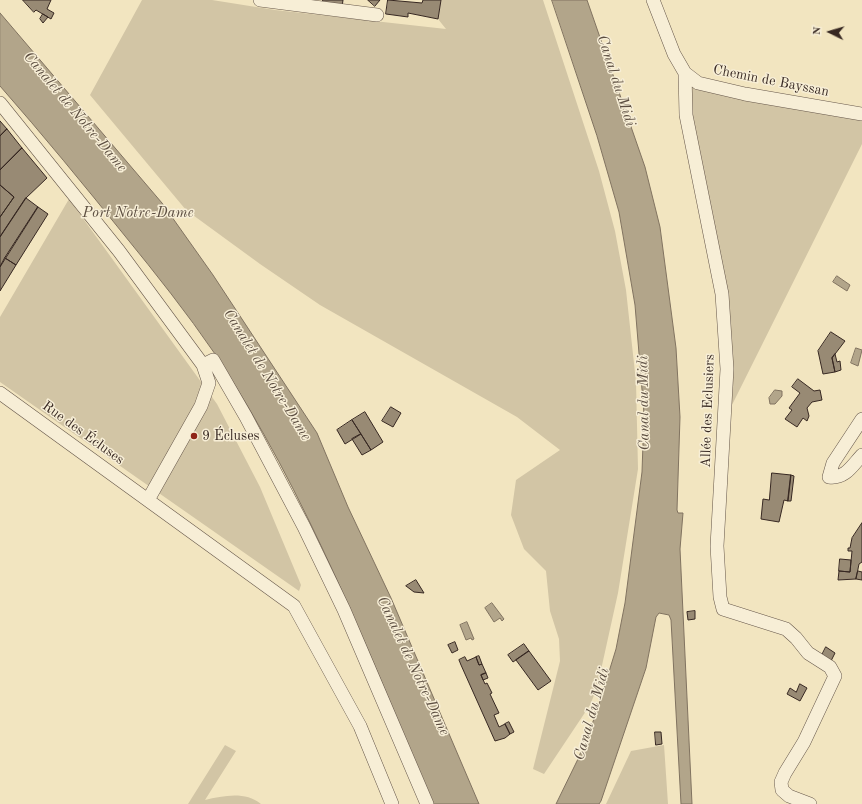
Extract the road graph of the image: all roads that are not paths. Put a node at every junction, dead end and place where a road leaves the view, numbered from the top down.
1 (260, 0) edge
2 (654, 0) edge
3 (377, 14) dead end
4 (685, 73) junction
5 (0, 103) edge
6 (862, 114) edge
7 (203, 365) junction
8 (0, 393) edge
9 (862, 419) edge
10 (862, 455) edge
11 (148, 500) junction
12 (392, 804) edge
13 (426, 804) edge
14 (810, 804) edge

1 - 3 street
2 - 4 street, Chemin de Bayssan
4 - 6 street, Chemin de Bayssan
4 - 14 street, Allée des Eclusiers
5 - 7 street
7 - 11 street
7 - 13 street
8 - 11 street, Rue des Écluses
9 - 10 street
11 - 12 street, Rue des Écluses

